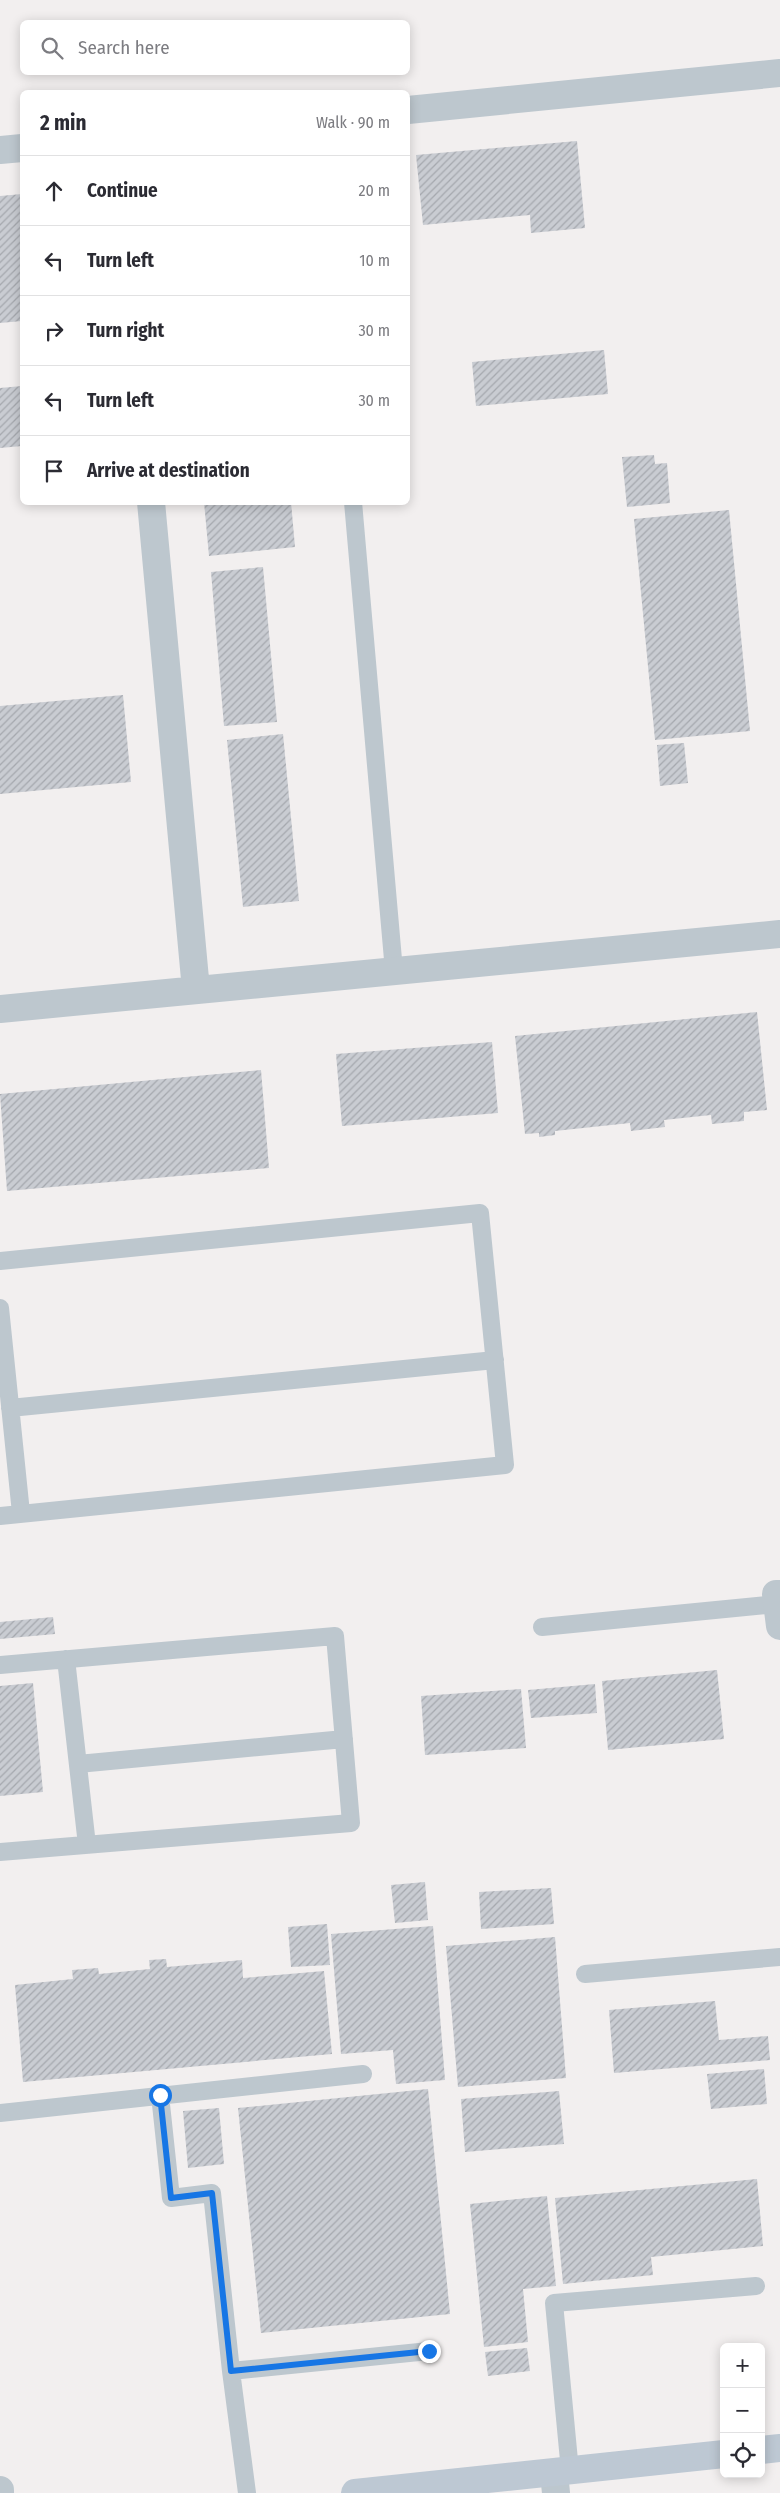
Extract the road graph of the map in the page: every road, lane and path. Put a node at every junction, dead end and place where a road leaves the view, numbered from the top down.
1 (780, 73) edge
2 (410, 110) edge
3 (20, 148) edge
4 (0, 150) edge
5 (151, 505) edge
6 (353, 505) edge
7 (780, 934) edge
8 (394, 971) junction
9 (196, 990) junction
10 (0, 1009) edge
11 (0, 1261) edge
12 (0, 1308) edge
13 (495, 1360) junction
14 (10, 1408) junction
15 (21, 1514) junction
16 (0, 1516) edge
17 (779, 1608) edge
18 (542, 1627) dead end
19 (66, 1659) junction
20 (0, 1665) edge
21 (344, 1739) junction
22 (78, 1764) junction
23 (86, 1845) junction
24 (0, 1852) edge
25 (780, 1957) edge
26 (585, 1974) dead end
27 (363, 2074) dead end
28 (160, 2095) junction
29 (0, 2113) edge
30 (756, 2286) dead end
31 (429, 2351) dead end
32 (231, 2371) junction
33 (780, 2448) edge
34 (765, 2450) edge
35 (720, 2455) edge
36 (560, 2479) edge
37 (246, 2493) edge
38 (355, 2493) edge

1 - 2 street
3 - 4 street
5 - 9 street
6 - 8 lane
7 - 8 street
8 - 9 street
9 - 10 street
11 - 13 lane
12 - 14 lane
13 - 14 lane
13 - 15 lane
14 - 15 lane
15 - 16 lane
17 - 18 lane
19 - 20 lane
19 - 21 lane
19 - 22 lane
21 - 22 lane
21 - 23 lane
22 - 23 lane
23 - 24 lane
25 - 26 lane
27 - 28 lane
28 - 29 lane
28 - 32 lane
30 - 36 lane
31 - 32 lane
32 - 37 lane
33 - 34 street
35 - 36 street
36 - 38 street

